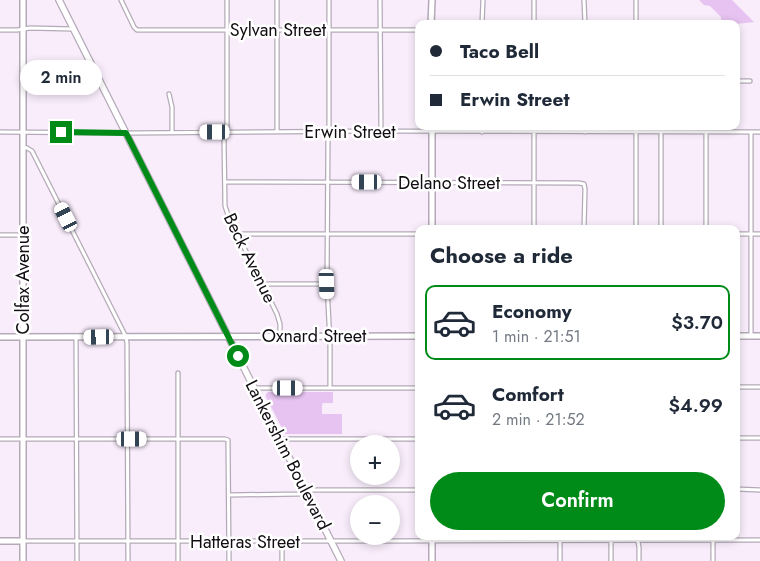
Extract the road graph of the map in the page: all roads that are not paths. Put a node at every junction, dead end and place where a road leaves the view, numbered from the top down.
1 (23, 0) edge
2 (60, 0) edge
3 (121, 0) edge
4 (228, 0) edge
5 (277, 0) edge
6 (329, 0) edge
7 (380, 0) edge
8 (432, 0) edge
9 (483, 0) edge
10 (534, 0) edge
11 (584, 0) edge
12 (636, 0) edge
13 (432, 20) edge
14 (482, 20) edge
15 (534, 20) edge
16 (584, 20) edge
17 (636, 20) edge
18 (23, 29) junction
19 (74, 29) junction
20 (0, 30) edge
21 (228, 30) junction
22 (277, 30) junction
23 (329, 30) junction
24 (380, 30) junction
25 (415, 30) edge
26 (740, 81) edge
27 (750, 81) dead end
28 (169, 94) dead end
29 (415, 130) edge
30 (432, 130) edge
31 (449, 130) edge
32 (0, 132) edge
33 (22, 132) junction
34 (172, 132) junction
35 (226, 132) junction
36 (277, 132) junction
37 (329, 132) junction
38 (380, 132) junction
39 (482, 132) joint
40 (534, 132) junction
41 (584, 132) joint
42 (636, 132) junction
43 (661, 132) junction
44 (706, 132) junction
45 (751, 132) junction
46 (760, 132) edge
47 (126, 133) junction
48 (22, 147) junction
49 (224, 182) junction
50 (328, 183) junction
51 (432, 183) junction
52 (534, 183) junction
53 (432, 225) edge
54 (534, 225) edge
55 (584, 225) edge
56 (636, 225) edge
57 (661, 225) edge
58 (706, 225) edge
59 (237, 234) junction
60 (327, 234) junction
61 (415, 234) edge
62 (740, 234) edge
63 (751, 234) junction
64 (760, 234) edge
65 (0, 235) edge
66 (23, 235) junction
67 (262, 284) junction
68 (327, 284) junction
69 (228, 336) junction
70 (329, 336) junction
71 (415, 336) edge
72 (740, 336) edge
73 (751, 336) junction
74 (760, 336) edge
75 (0, 337) edge
76 (24, 337) junction
77 (76, 337) junction
78 (126, 337) junction
79 (280, 337) junction
80 (178, 373) dead end
81 (740, 387) edge
82 (760, 387) edge
83 (254, 388) junction
84 (330, 388) junction
85 (415, 388) edge
86 (740, 438) edge
87 (760, 438) edge
88 (0, 439) edge
89 (23, 439) junction
90 (76, 439) junction
91 (128, 439) junction
92 (178, 439) junction
93 (280, 439) junction
94 (415, 439) edge
95 (740, 489) edge
96 (415, 490) edge
97 (760, 490) edge
98 (306, 492) junction
99 (228, 495) junction
100 (415, 539) edge
101 (740, 539) edge
102 (432, 540) edge
103 (560, 540) joint
104 (620, 540) edge
105 (638, 540) edge
106 (713, 540) edge
107 (760, 540) edge
108 (0, 541) edge
109 (23, 541) junction
110 (76, 541) junction
111 (128, 541) junction
112 (332, 541) junction
113 (611, 541) junction
114 (178, 542) junction
115 (228, 542) junction
116 (282, 542) junction
117 (23, 561) edge
118 (77, 561) edge
119 (128, 561) edge
120 (178, 561) edge
121 (228, 561) edge
122 (282, 561) edge
123 (341, 561) edge
124 (432, 561) edge
125 (560, 561) edge
126 (611, 561) edge
127 (640, 561) edge
128 (713, 561) edge

1 - 18 main road, Colfax Avenue
2 - 19 main road, Lankershim Boulevard
3 - 21 street, Sylvan Street
4 - 21 street, Beck Avenue
5 - 22 street
6 - 23 street
7 - 24 street
8 - 13 main road
9 - 14 street
10 - 15 street
11 - 16 street
12 - 17 street
18 - 19 street
18 - 20 street
18 - 33 main road, Colfax Avenue
19 - 47 main road, Lankershim Boulevard
21 - 22 street, Sylvan Street
21 - 35 street, Beck Avenue
22 - 23 street, Sylvan Street
22 - 36 street
23 - 24 street, Sylvan Street
23 - 37 street
24 - 25 street, Sylvan Street
24 - 38 street
26 - 27 street
28 - 34 street
29 - 38 street, Erwin Street
30 - 51 main road
31 - 39 street, Erwin Street
32 - 33 street, Erwin Street
33 - 47 street, Erwin Street
33 - 48 main road, Colfax Avenue
34 - 35 street, Erwin Street
34 - 47 street, Erwin Street
35 - 36 street, Erwin Street
35 - 49 street, Beck Avenue
36 - 37 street, Erwin Street
37 - 38 street, Erwin Street
37 - 50 street
39 - 40 street, Erwin Street
40 - 41 street, Erwin Street
40 - 52 street
41 - 42 street, Erwin Street
42 - 43 street, Erwin Street
42 - 56 street
43 - 44 street, Erwin Street
43 - 57 street
44 - 45 street, Erwin Street
44 - 58 street
45 - 46 street, Erwin Street
45 - 63 street
47 - 69 main road, Lankershim Boulevard
48 - 66 main road, Colfax Avenue
48 - 78 street
49 - 50 street, Delano Street
49 - 59 street, Beck Avenue
50 - 51 street, Delano Street
50 - 60 street
51 - 52 street, Delano Street
51 - 53 main road
52 - 54 street
52 - 55 street, Delano Street
59 - 60 street
59 - 67 street, Beck Avenue
60 - 61 street
60 - 68 street
62 - 63 street
63 - 64 street
63 - 73 street
65 - 66 street
66 - 76 main road, Colfax Avenue
67 - 68 street
67 - 79 street, Beck Avenue
68 - 70 street
69 - 78 main road, Oxnard Street
69 - 79 main road, Oxnard Street
69 - 83 main road, Lankershim Boulevard
70 - 71 main road, Oxnard Street
70 - 79 main road, Oxnard Street
70 - 84 street
72 - 73 main road
73 - 74 main road
75 - 76 main road, Oxnard Street
76 - 77 main road, Oxnard Street
76 - 89 main road, Colfax Avenue
77 - 78 main road, Oxnard Street
77 - 90 street
78 - 91 street
80 - 92 street
81 - 82 street
83 - 84 street
83 - 93 main road, Lankershim Boulevard
84 - 85 street
86 - 87 street
88 - 89 street
89 - 90 street
89 - 109 main road, Colfax Avenue
90 - 91 street
90 - 110 street
91 - 92 street
91 - 111 street
92 - 99 street
92 - 114 street
93 - 94 street
93 - 98 main road, Lankershim Boulevard
95 - 97 street
96 - 98 street
98 - 99 street
98 - 112 main road, Lankershim Boulevard
99 - 115 street
100 - 112 street, Hatteras Street
101 - 107 street, Hatteras Street
102 - 124 main road
103 - 113 street, Hatteras Street
103 - 125 street
104 - 113 street, Hatteras Street
105 - 127 street
106 - 128 street
108 - 109 main road, Hatteras Street
109 - 110 street, Hatteras Street
109 - 117 main road, Colfax Avenue
110 - 111 street, Hatteras Street
110 - 118 street
111 - 114 street, Hatteras Street
111 - 119 street
112 - 116 street, Hatteras Street
112 - 123 main road, Lankershim Boulevard
113 - 126 street
114 - 115 street, Hatteras Street
114 - 120 street
115 - 116 street, Hatteras Street
115 - 121 street
116 - 122 street

